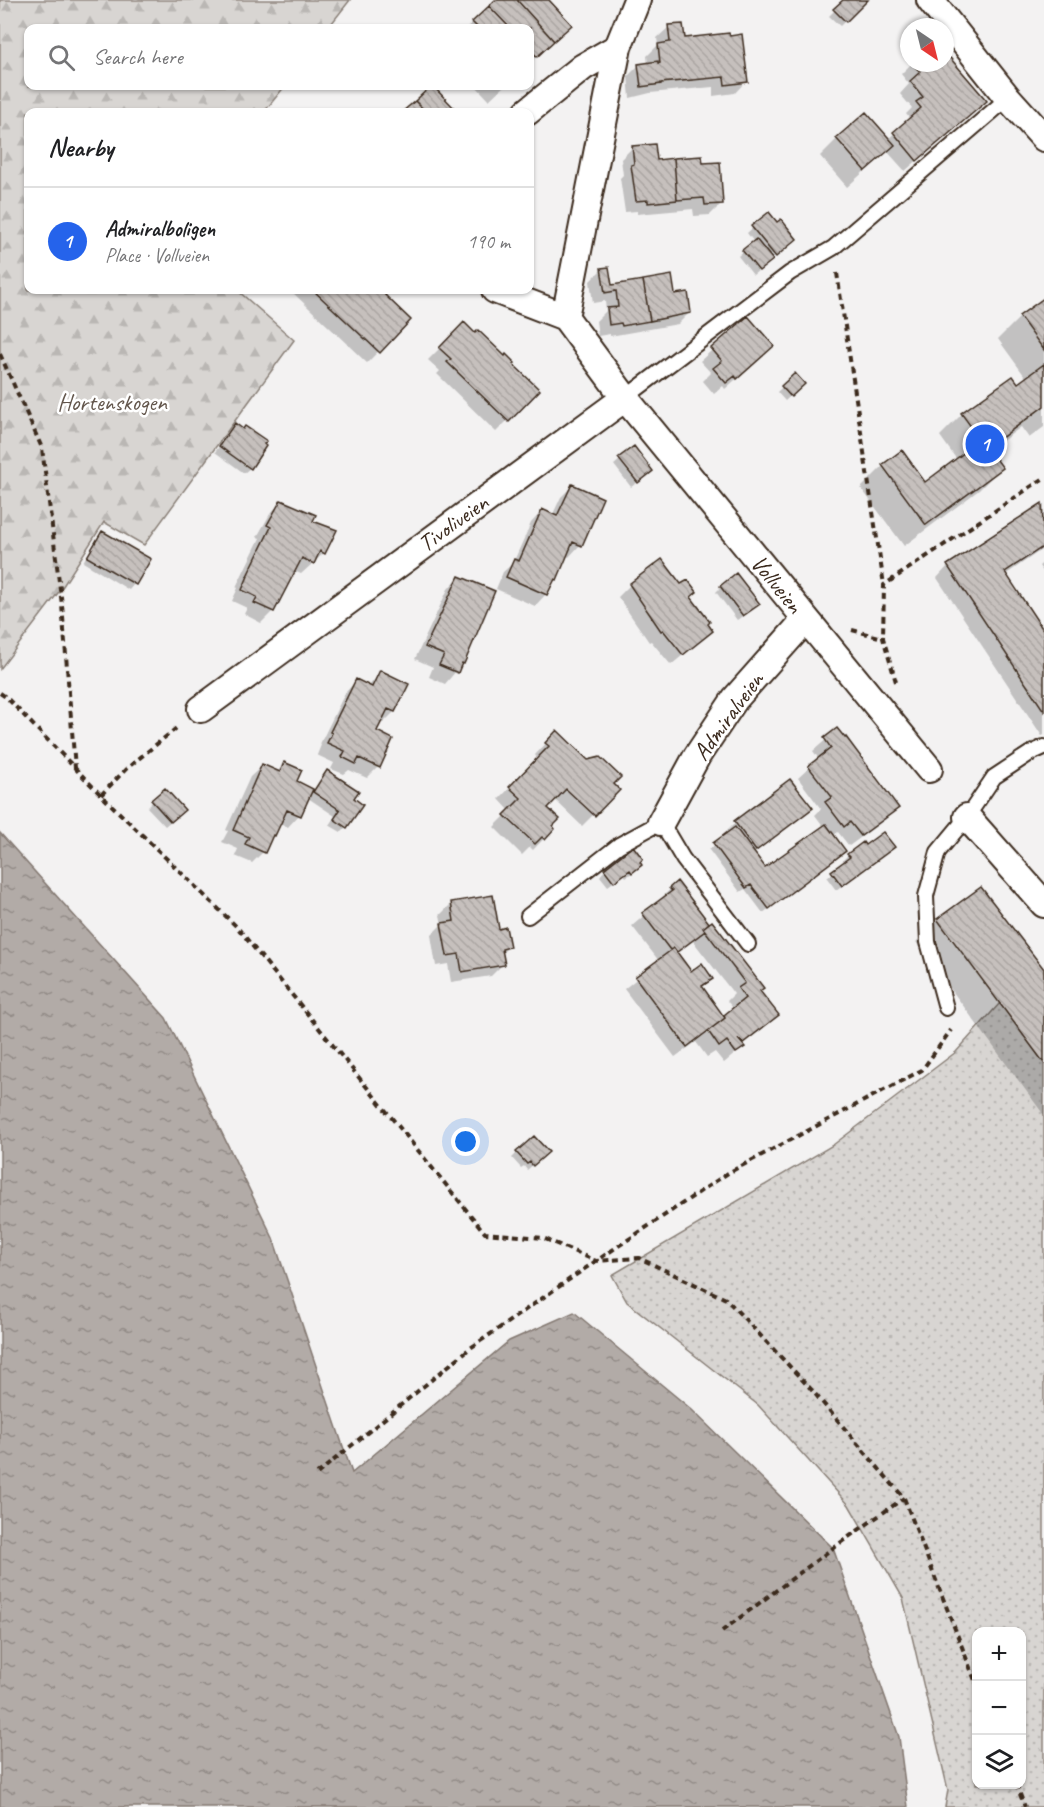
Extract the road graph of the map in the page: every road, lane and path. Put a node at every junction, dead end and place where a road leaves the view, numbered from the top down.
1 (637, 0) edge
2 (930, 0) edge
3 (618, 47) junction
4 (1008, 98) junction
5 (532, 108) edge
6 (1044, 138) edge
7 (833, 248) junction
8 (505, 294) edge
9 (565, 317) junction
10 (0, 354) edge
11 (625, 398) junction
12 (1044, 478) edge
13 (884, 585) junction
14 (806, 619) junction
15 (884, 638) dead end
16 (0, 693) edge
17 (201, 708) joint
18 (1044, 747) edge
19 (75, 769) junction
20 (929, 769) dead end
21 (101, 795) junction
22 (967, 817) junction
23 (661, 822) junction
24 (1044, 904) edge
25 (528, 916) dead end
26 (748, 944) dead end
27 (946, 1008) joint
28 (596, 1261) junction
29 (316, 1474) dead end
30 (904, 1498) junction
31 (722, 1631) dead end
32 (975, 1681) edge
33 (1018, 1789) edge
34 (1025, 1807) edge

1 - 3 street
2 - 4 street
3 - 5 street
3 - 9 street
4 - 6 street
4 - 7 lane
7 - 11 lane
7 - 13 path
8 - 9 street
9 - 11 street
10 - 19 path
11 - 14 street, Vollveien
11 - 17 street, Tivoliveien
12 - 13 path
13 - 15 path
14 - 20 street, Vollveien
14 - 23 street, Admiralveien
16 - 19 path
17 - 21 path
18 - 22 lane
19 - 21 path
21 - 28 path
22 - 24 street
22 - 27 lane
23 - 25 lane
23 - 26 lane
27 - 28 path
28 - 29 path
28 - 30 path
30 - 31 path
30 - 32 path
33 - 34 path

